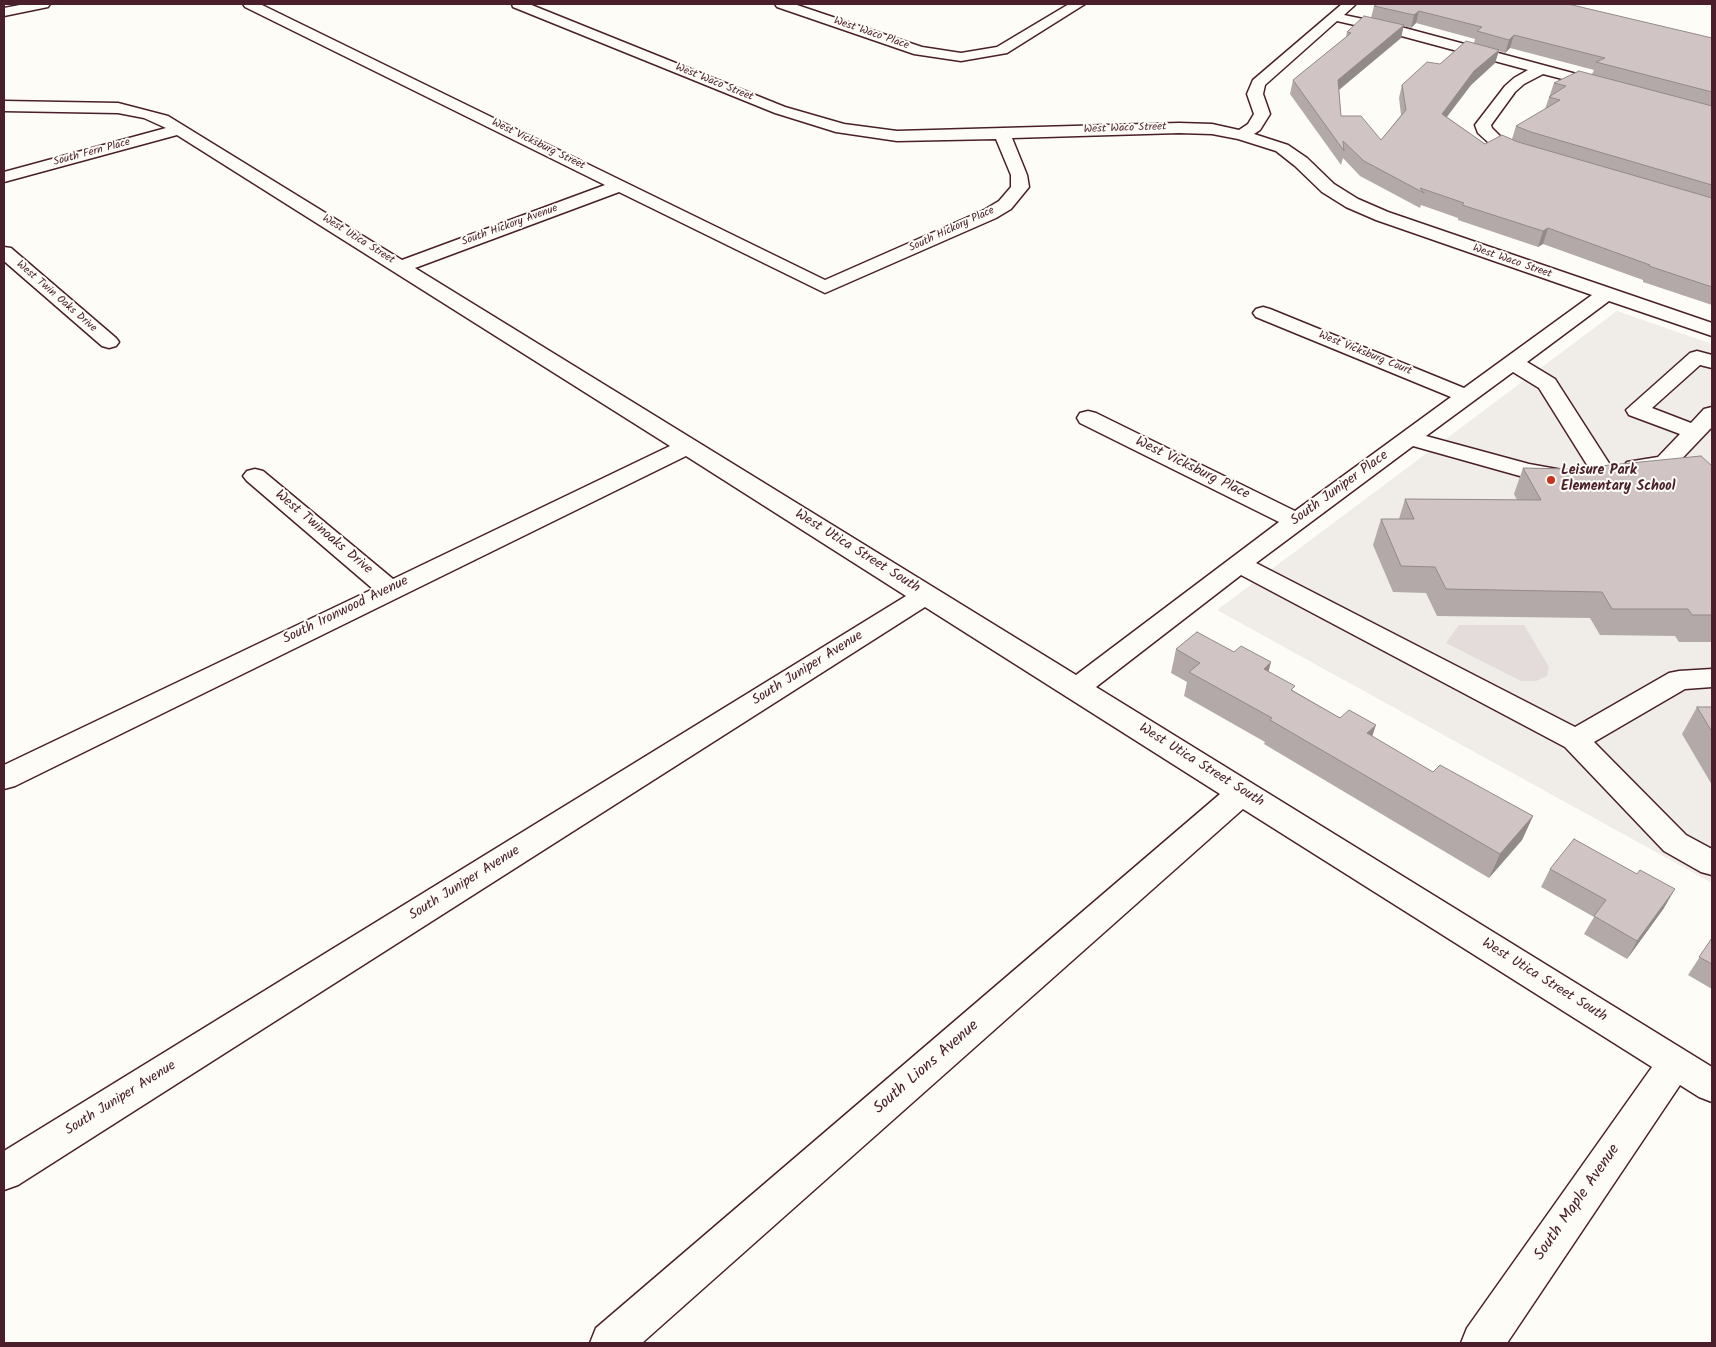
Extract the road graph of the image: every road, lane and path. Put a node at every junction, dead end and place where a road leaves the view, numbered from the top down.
1 (43, 4) edge
2 (250, 4) edge
3 (518, 4) edge
4 (782, 4) edge
5 (1073, 4) edge
6 (1349, 4) edge
7 (4, 12) edge
8 (1335, 17) junction
9 (1541, 69) junction
10 (1617, 89) edge
11 (4, 106) edge
12 (179, 129) junction
13 (1002, 133) junction
14 (1242, 135) junction
15 (1547, 160) edge
16 (4, 177) edge
17 (620, 186) junction
18 (4, 252) edge
19 (400, 267) junction
20 (825, 287) joint
21 (1606, 294) junction
22 (1264, 313) dead end
23 (1712, 330) edge
24 (109, 342) dead end
25 (1512, 362) junction
26 (1712, 362) edge
27 (1466, 396) junction
28 (1712, 414) edge
29 (1088, 418) dead end
30 (1694, 432) junction
31 (1408, 438) junction
32 (689, 446) junction
33 (1602, 471) junction
34 (255, 476) dead end
35 (1296, 521) junction
36 (1239, 564) junction
37 (390, 590) junction
38 (926, 595) junction
39 (1712, 678) edge
40 (1076, 689) junction
41 (1575, 740) junction
42 (4, 778) edge
43 (1242, 792) junction
44 (1712, 863) edge
45 (1675, 1063) junction
46 (1712, 1086) edge
47 (4, 1172) edge
48 (611, 1343) edge
49 (1482, 1343) edge

1 - 7 street
2 - 17 street, West Vicksburg Street
3 - 13 street, West Waco Street
4 - 5 street, West Waco Place
6 - 8 street
8 - 9 street
8 - 14 street
9 - 10 street
9 - 15 street
11 - 12 street, West Utica Street
12 - 16 street, South Fern Place
12 - 19 street, West Utica Street
13 - 14 street, West Waco Street
13 - 20 street, South Hickory Place
14 - 21 street, West Waco Street
17 - 19 street, South Hickory Avenue
17 - 20 street, West Vicksburg Street
18 - 24 street, West Twin Oaks Drive
19 - 32 street, West Utica Street
21 - 23 street, West Waco Street
21 - 25 street, South Juniper Place
22 - 27 street, West Vicksburg Court
25 - 27 street, South Juniper Place
25 - 33 street
26 - 30 street
27 - 31 street, South Juniper Place
28 - 30 street
29 - 35 street, West Vicksburg Place
30 - 33 street
31 - 33 street
31 - 35 street, South Juniper Place
32 - 37 street, South Ironwood Avenue
32 - 38 street, West Utica Street South
34 - 37 street, West Twinoaks Drive
35 - 36 street, South Juniper Place
36 - 40 street, South Juniper Place
36 - 41 street
37 - 42 street, South Ironwood Avenue
38 - 40 street, West Utica Street South
38 - 47 street, South Juniper Avenue
39 - 41 street
40 - 43 street, West Utica Street South
41 - 44 street
43 - 45 street, West Utica Street South
43 - 48 street, South Lions Avenue
45 - 46 street, West Utica Street South
45 - 49 street, South Maple Avenue

